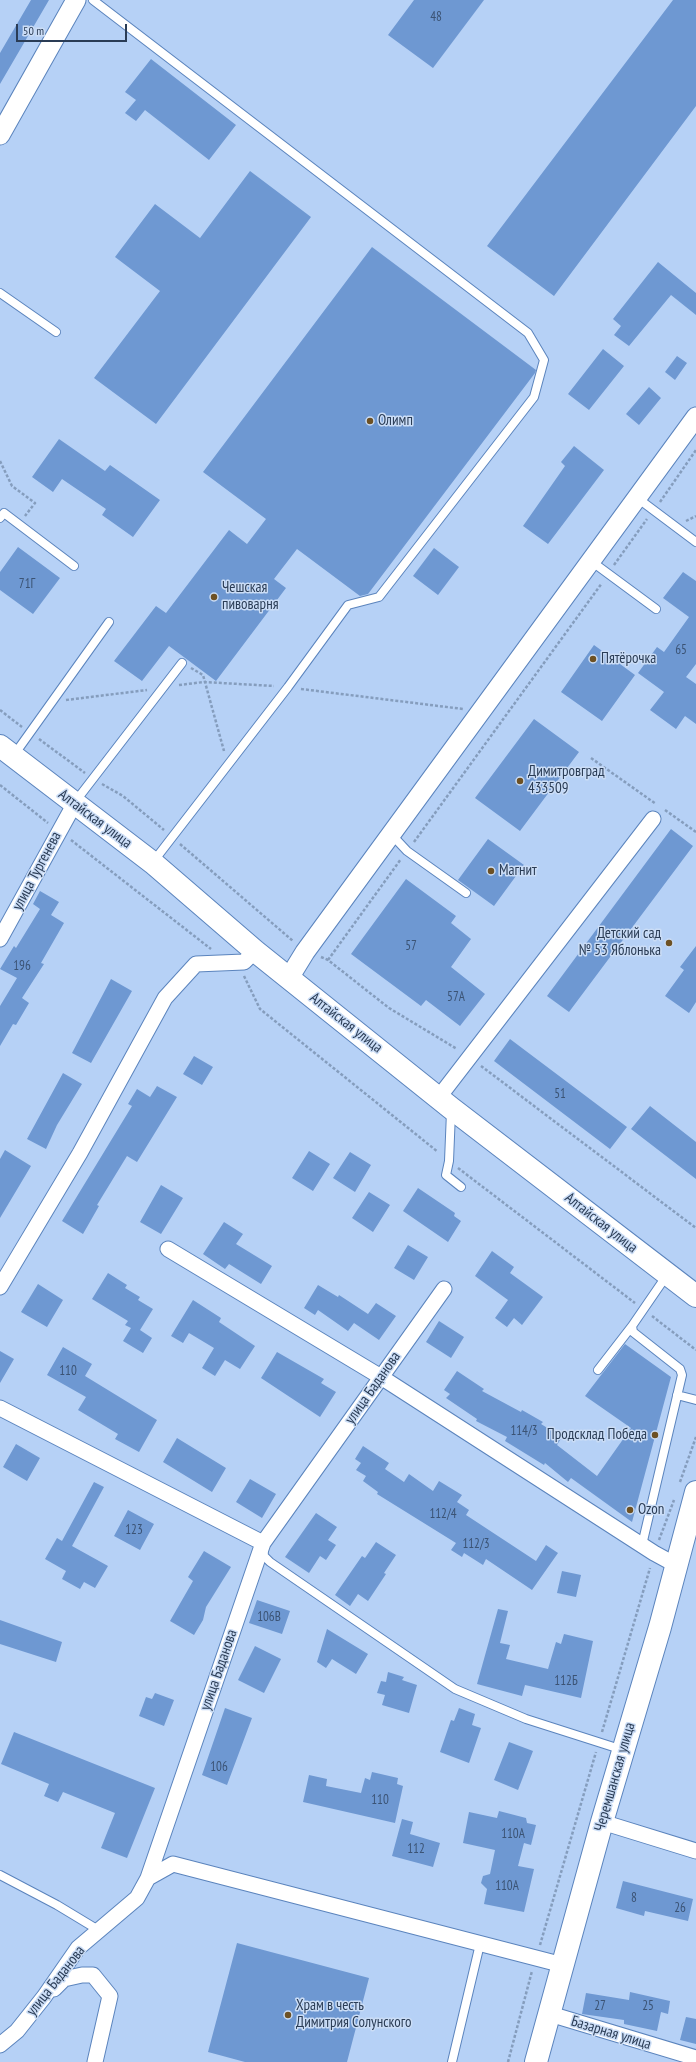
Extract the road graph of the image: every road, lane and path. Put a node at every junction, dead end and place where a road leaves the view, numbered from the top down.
1 (76, 0) edge
2 (93, 0) edge
3 (0, 135) edge
4 (0, 293) edge
5 (56, 332) dead end
6 (696, 417) edge
7 (696, 450) edge
8 (0, 461) edge
9 (636, 497) junction
10 (654, 510) junction
11 (0, 518) edge
12 (19, 525) junction
13 (696, 542) edge
14 (590, 560) junction
15 (74, 566) dead end
16 (609, 573) junction
17 (656, 608) dead end
18 (110, 622) dead end
19 (182, 663) joint
20 (0, 710) edge
21 (30, 733) junction
22 (7, 751) edge
23 (591, 758) dead end
24 (228, 765) junction
25 (93, 779) junction
26 (0, 785) edge
27 (75, 803) junction
28 (653, 819) dead end
29 (59, 831) junction
30 (696, 832) edge
31 (392, 835) junction
32 (172, 838) junction
33 (407, 851) junction
34 (153, 863) junction
35 (466, 893) dead end
36 (0, 939) edge
37 (255, 951) junction
38 (305, 952) junction
39 (328, 960) junction
40 (227, 962) junction
41 (289, 978) junction
42 (470, 1057) junction
43 (445, 1103) junction
44 (450, 1161) junction
45 (461, 1187) dead end
46 (696, 1228) edge
47 (168, 1250) dead end
48 (668, 1274) junction
49 (0, 1287) edge
50 (444, 1289) dead end
51 (696, 1296) edge
52 (642, 1309) junction
53 (632, 1326) junction
54 (696, 1350) edge
55 (598, 1370) dead end
56 (381, 1377) junction
57 (678, 1395) junction
58 (696, 1400) edge
59 (0, 1408) edge
60 (695, 1500) edge
61 (263, 1543) junction
62 (642, 1545) junction
63 (676, 1565) junction
64 (623, 1750) junction
65 (602, 1822) junction
66 (696, 1851) edge
67 (0, 1875) edge
68 (148, 1878) junction
69 (100, 1931) junction
70 (480, 1944) junction
71 (563, 1965) junction
72 (44, 1998) junction
73 (550, 2014) junction
74 (0, 2045) edge
75 (696, 2058) edge
76 (95, 2062) edge
77 (452, 2062) edge
78 (536, 2062) edge

1 - 3 street
2 - 24 lane
4 - 5 lane
6 - 9 street
7 - 10 path
8 - 12 path
9 - 10 lane
9 - 14 street
10 - 13 lane
10 - 16 path
11 - 12 lane
12 - 15 lane
14 - 16 lane
14 - 31 street
16 - 17 lane
16 - 33 path
18 - 21 lane
19 - 24 path
19 - 25 lane
20 - 21 path
21 - 22 lane
21 - 25 path
22 - 27 main road, Алтайская улица
23 - 30 path
24 - 32 lane
25 - 27 lane
25 - 32 path
26 - 29 path
27 - 29 street, улица Тургенева
27 - 34 main road, Алтайская улица
28 - 42 street
29 - 36 street, улица Тургенева
29 - 40 path
31 - 33 lane
31 - 38 street
32 - 34 lane
32 - 38 path
33 - 35 lane
33 - 39 path
34 - 37 main road, Алтайская улица
37 - 40 street
37 - 41 main road, Алтайская улица
38 - 39 path
38 - 41 street
39 - 42 path
40 - 44 path
40 - 49 street
41 - 43 main road, Алтайская улица
42 - 43 street
42 - 46 path
43 - 44 lane
43 - 48 main road, Алтайская улица
44 - 45 lane
44 - 52 path
47 - 56 street
48 - 51 main road, Алтайская улица
48 - 52 lane
50 - 56 street, улица Баданова
52 - 53 lane
52 - 54 path
53 - 55 lane
53 - 57 lane
56 - 61 street, улица Баданова
56 - 62 street
57 - 58 lane
57 - 62 lane
59 - 61 street
60 - 63 main road, Черемшанская улица
61 - 64 lane
61 - 68 street, улица Баданова
62 - 63 street
63 - 64 main road, Черемшанская улица
64 - 65 main road, Черемшанская улица
65 - 66 street
65 - 71 main road, Черемшанская улица
67 - 69 lane
68 - 69 street, улица Баданова
68 - 70 street
69 - 72 street, улица Баданова
70 - 71 street
70 - 77 lane
71 - 73 main road, Черемшанская улица
72 - 74 street, улица Баданова
72 - 76 street
73 - 75 street, Базарная улица
73 - 78 main road, Черемшанская улица

